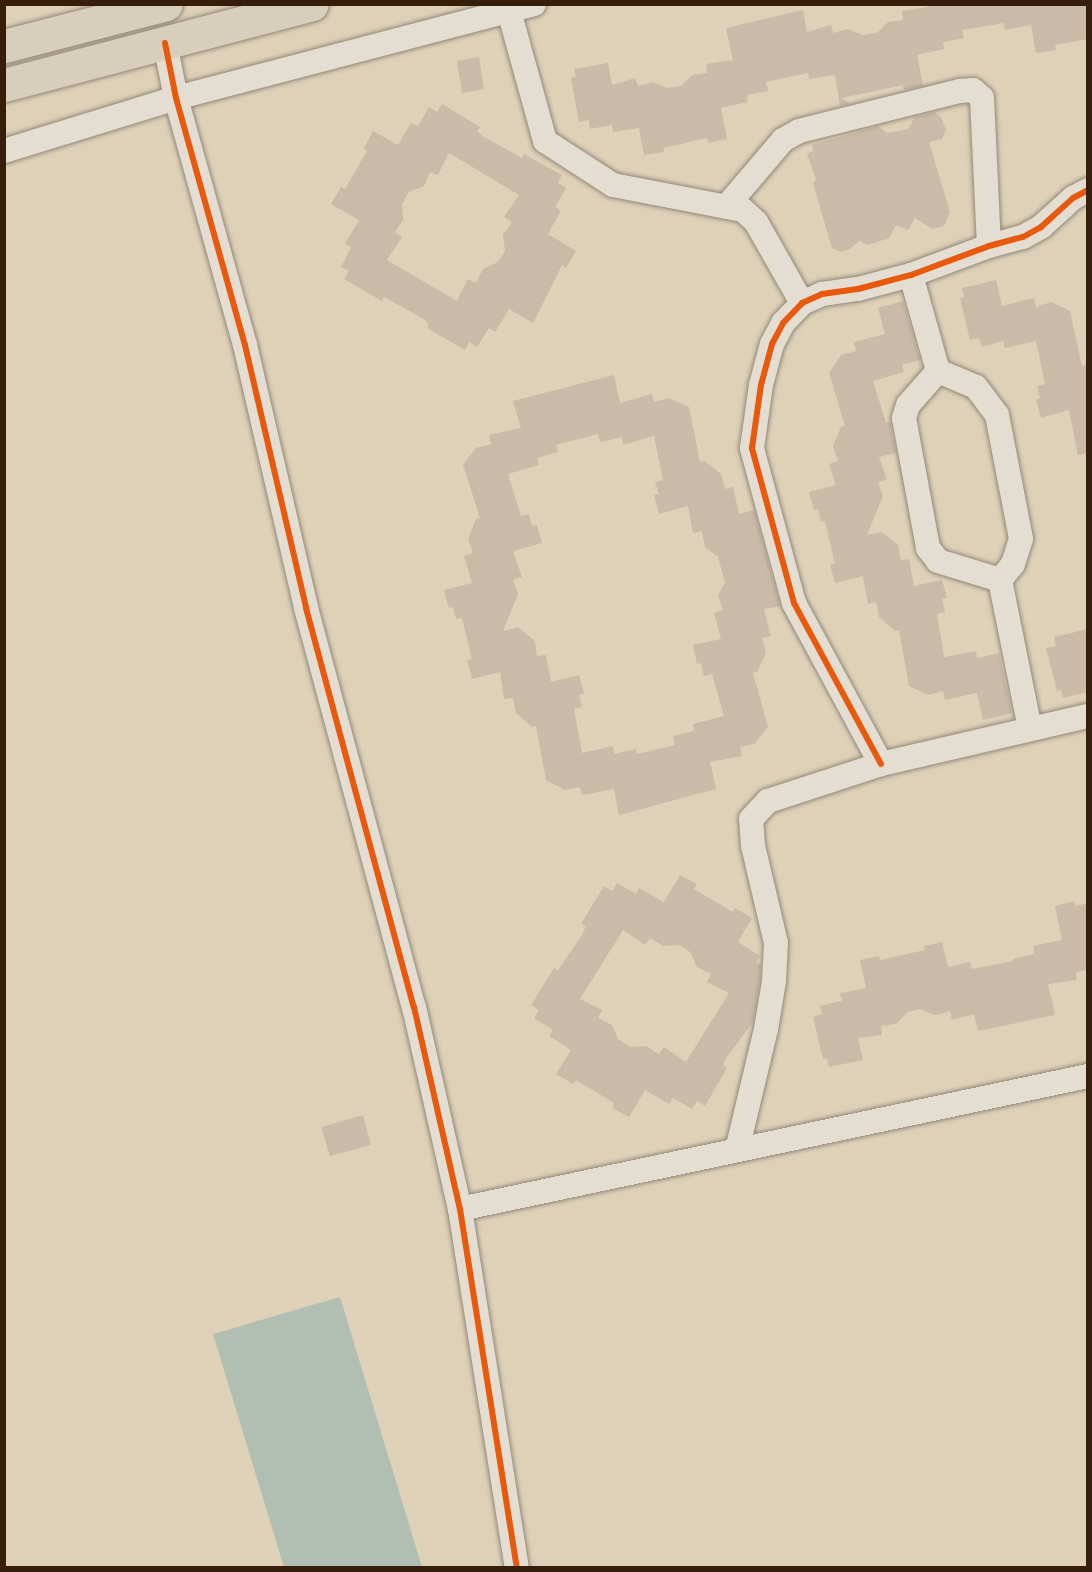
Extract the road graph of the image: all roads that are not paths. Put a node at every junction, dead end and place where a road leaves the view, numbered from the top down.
1 (166, 4) edge
2 (312, 4) edge
3 (534, 4) edge
4 (509, 11) junction
5 (165, 43) junction
6 (4, 46) edge
7 (4, 85) edge
8 (176, 98) junction
9 (4, 151) edge
10 (1088, 190) edge
11 (726, 207) junction
12 (989, 246) junction
13 (911, 275) junction
14 (802, 303) junction
15 (938, 371) junction
16 (1000, 580) junction
17 (1088, 716) edge
18 (1030, 729) junction
19 (881, 764) junction
20 (1088, 1076) edge
21 (737, 1150) junction
22 (460, 1209) junction
23 (517, 1568) edge

1 - 6 highway
2 - 5 highway
3 - 4 street
4 - 8 street
4 - 11 street
5 - 7 highway
5 - 8 street
8 - 9 street
8 - 22 street
10 - 12 street
11 - 12 street
11 - 14 street
12 - 13 street
13 - 14 street
13 - 15 street
14 - 19 street
15 - 16 street
15 - 16 street
16 - 18 street
17 - 18 street
18 - 19 street
19 - 21 street
20 - 21 street
21 - 22 street
22 - 23 street

